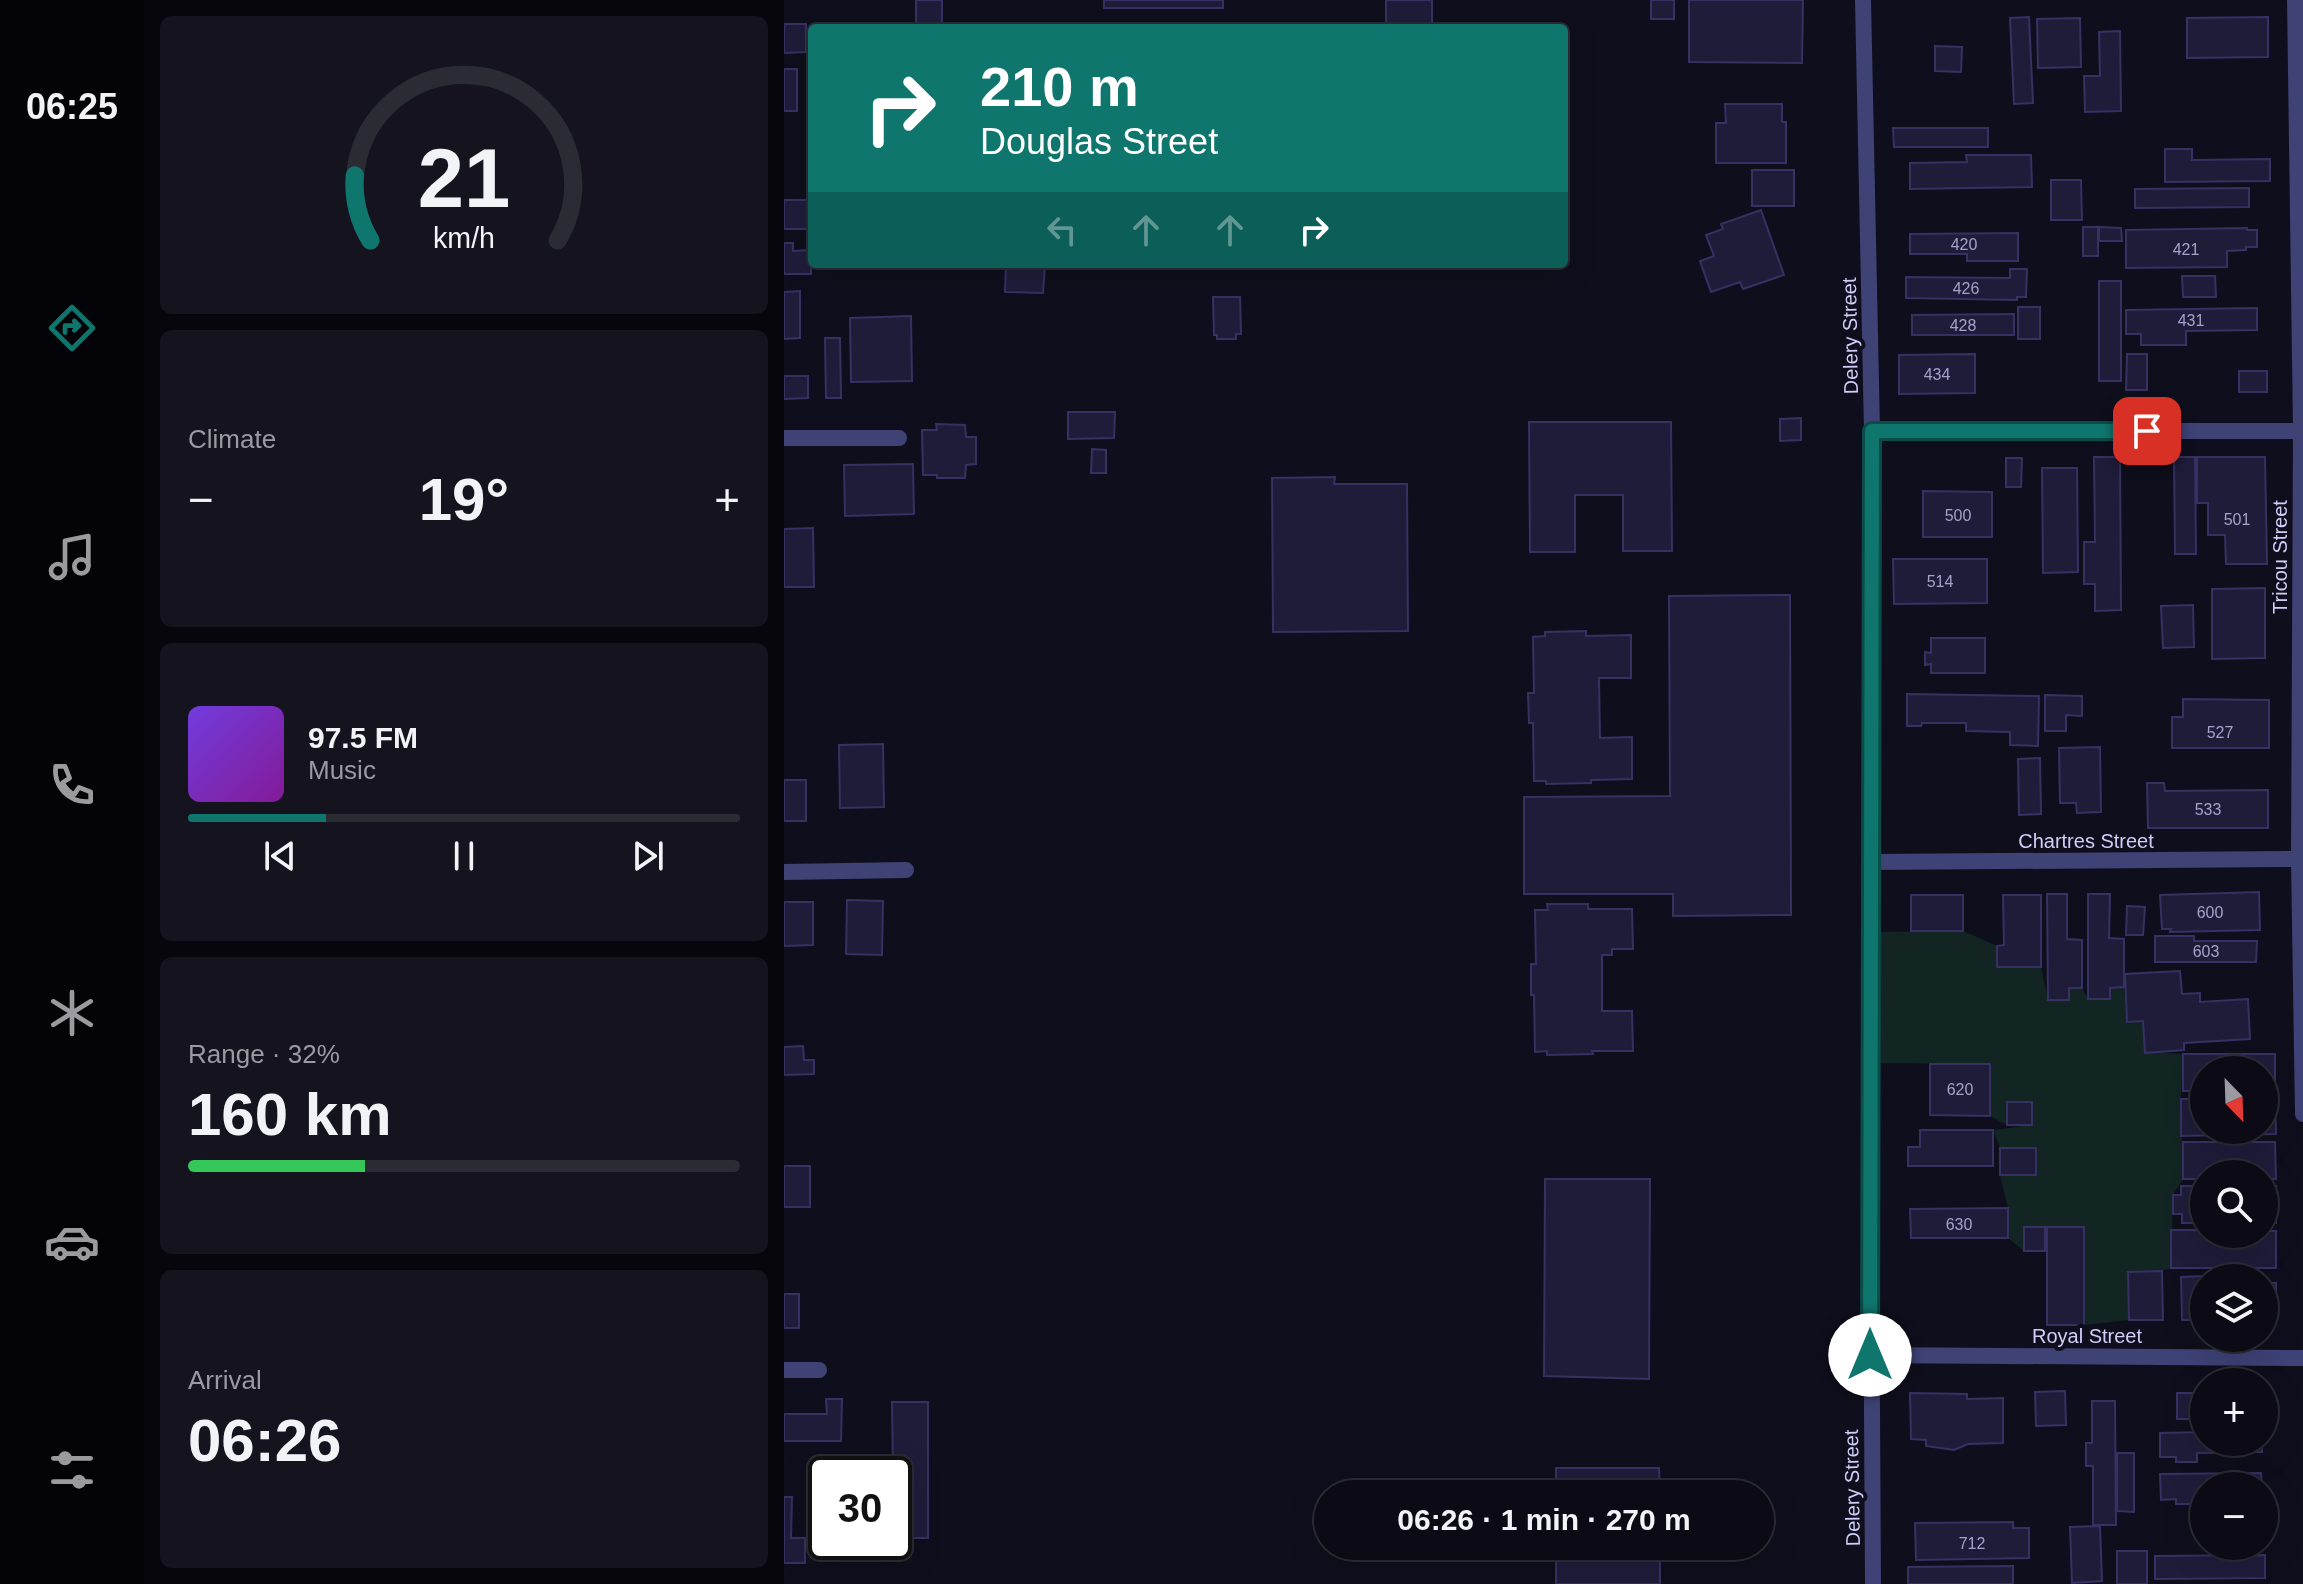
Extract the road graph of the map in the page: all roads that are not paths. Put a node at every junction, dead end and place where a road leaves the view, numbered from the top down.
1 (1863, 0) edge
2 (2295, 0) edge
3 (1872, 431) junction
4 (2302, 431) edge
5 (784, 438) edge
6 (899, 438) dead end
7 (2301, 859) edge
8 (1870, 862) junction
9 (906, 870) dead end
10 (784, 872) edge
11 (2303, 1114) edge
12 (1870, 1355) junction
13 (2303, 1358) edge
14 (784, 1370) edge
15 (819, 1370) dead end
16 (1873, 1584) edge

1 - 3 street, Delery Street
2 - 4 street, Tricou Street
3 - 4 street
3 - 8 street, Delery Street
4 - 7 street, Tricou Street
5 - 6 street
7 - 8 street, Chartres Street
7 - 11 street, Tricou Street
8 - 12 street, Delery Street
9 - 10 street
12 - 13 street, Royal Street
12 - 16 street, Delery Street
14 - 15 street

